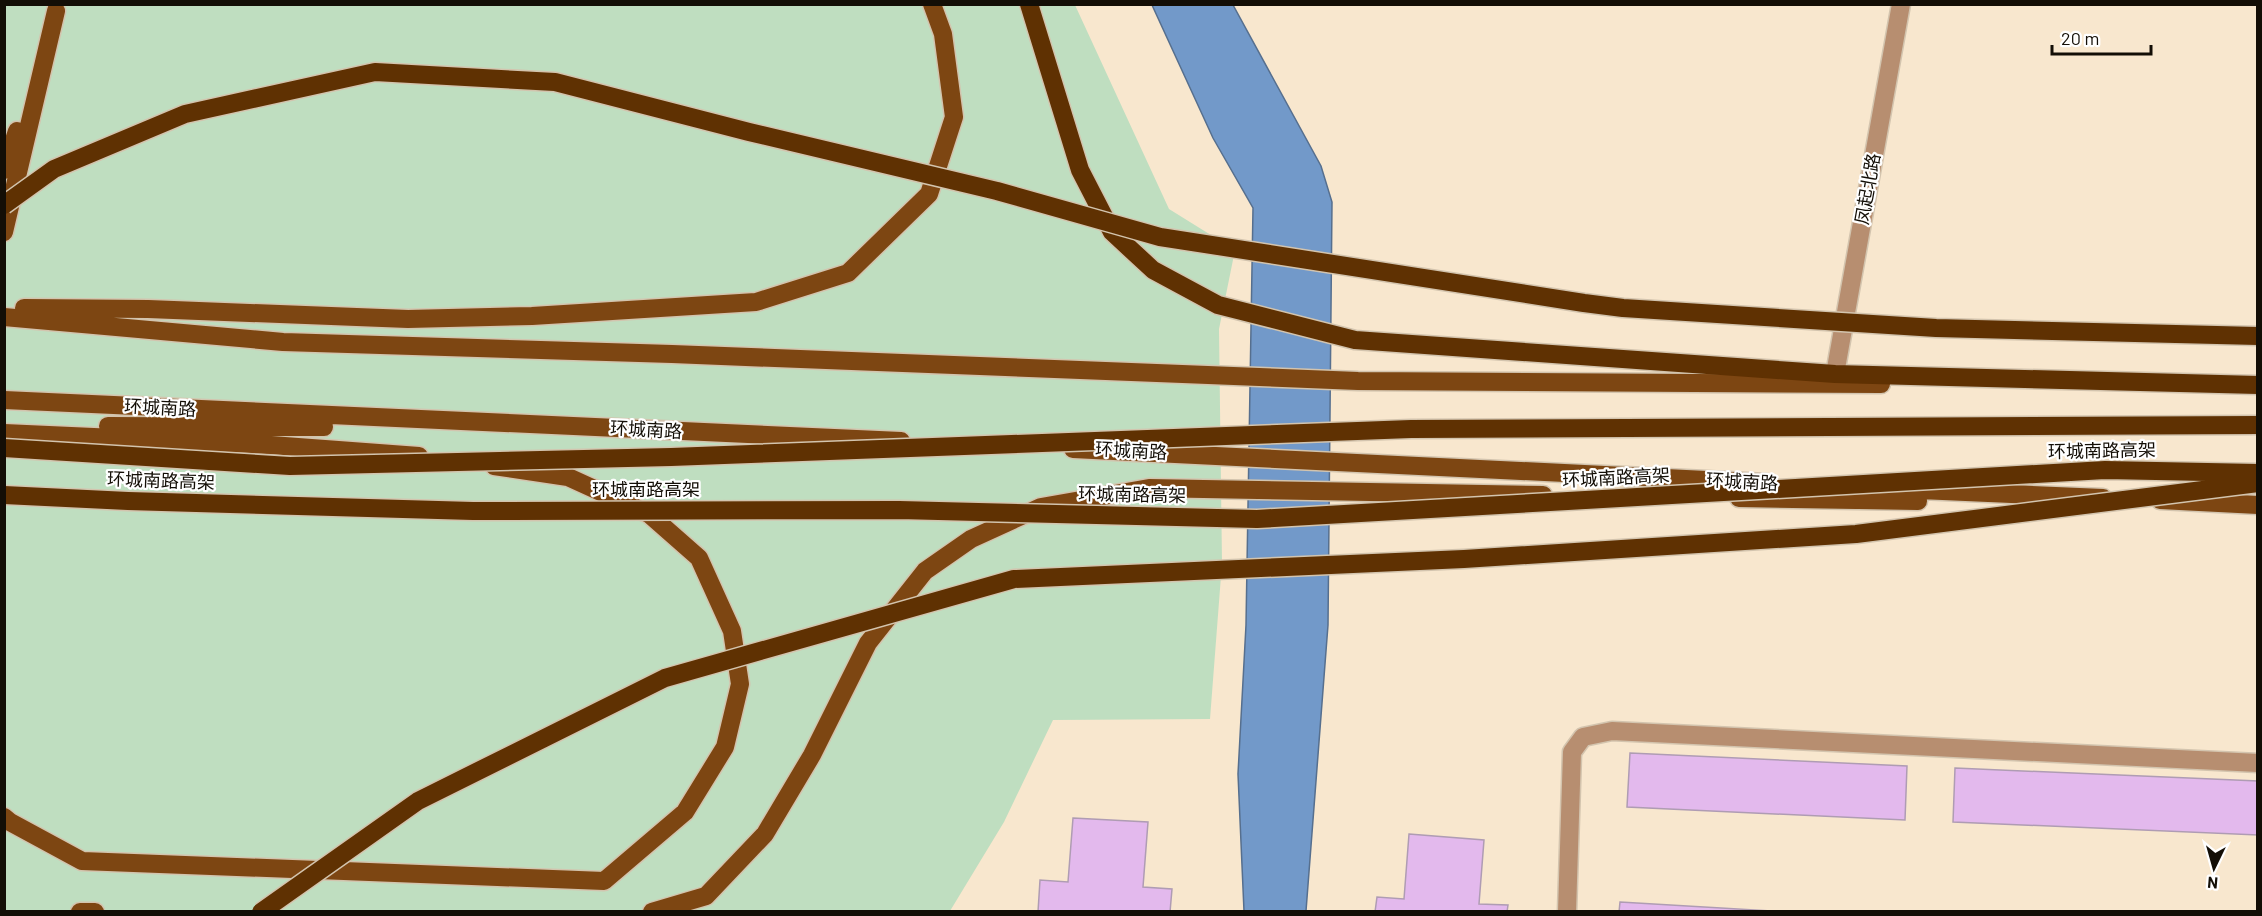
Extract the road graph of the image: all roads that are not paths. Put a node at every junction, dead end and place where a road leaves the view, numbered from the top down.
1 (932, 4) edge
2 (1029, 4) edge
3 (1901, 4) edge
4 (59, 8) edge
5 (4, 170) edge
6 (4, 205) edge
7 (4, 232) edge
8 (4, 308) edge
9 (4, 317) edge
10 (2258, 336) edge
11 (1835, 374) junction
12 (2258, 385) edge
13 (4, 400) edge
14 (2258, 425) edge
15 (4, 426) edge
16 (575, 427) junction
17 (4, 433) edge
18 (4, 448) edge
19 (2258, 473) edge
20 (2258, 483) edge
21 (4, 495) edge
22 (2258, 506) edge
23 (2258, 763) edge
24 (4, 817) edge
25 (80, 912) edge
26 (95, 912) edge
27 (261, 912) edge
28 (652, 912) edge
29 (1567, 912) edge

1 - 8 main road
2 - 11 highway
3 - 11 street, 凤起北路
4 - 5 main road
4 - 7 main road
6 - 10 highway, bridge
9 - 12 main road
11 - 12 highway
13 - 16 main road, 环城南路
14 - 18 highway, 环城南路高架, bridge
15 - 16 main road
16 - 22 main road, 环城南路, bridge
17 - 24 main road, bridge
19 - 21 highway, 环城南路高架, bridge
20 - 27 highway, bridge
22 - 28 main road, bridge
23 - 29 street
25 - 26 main road

